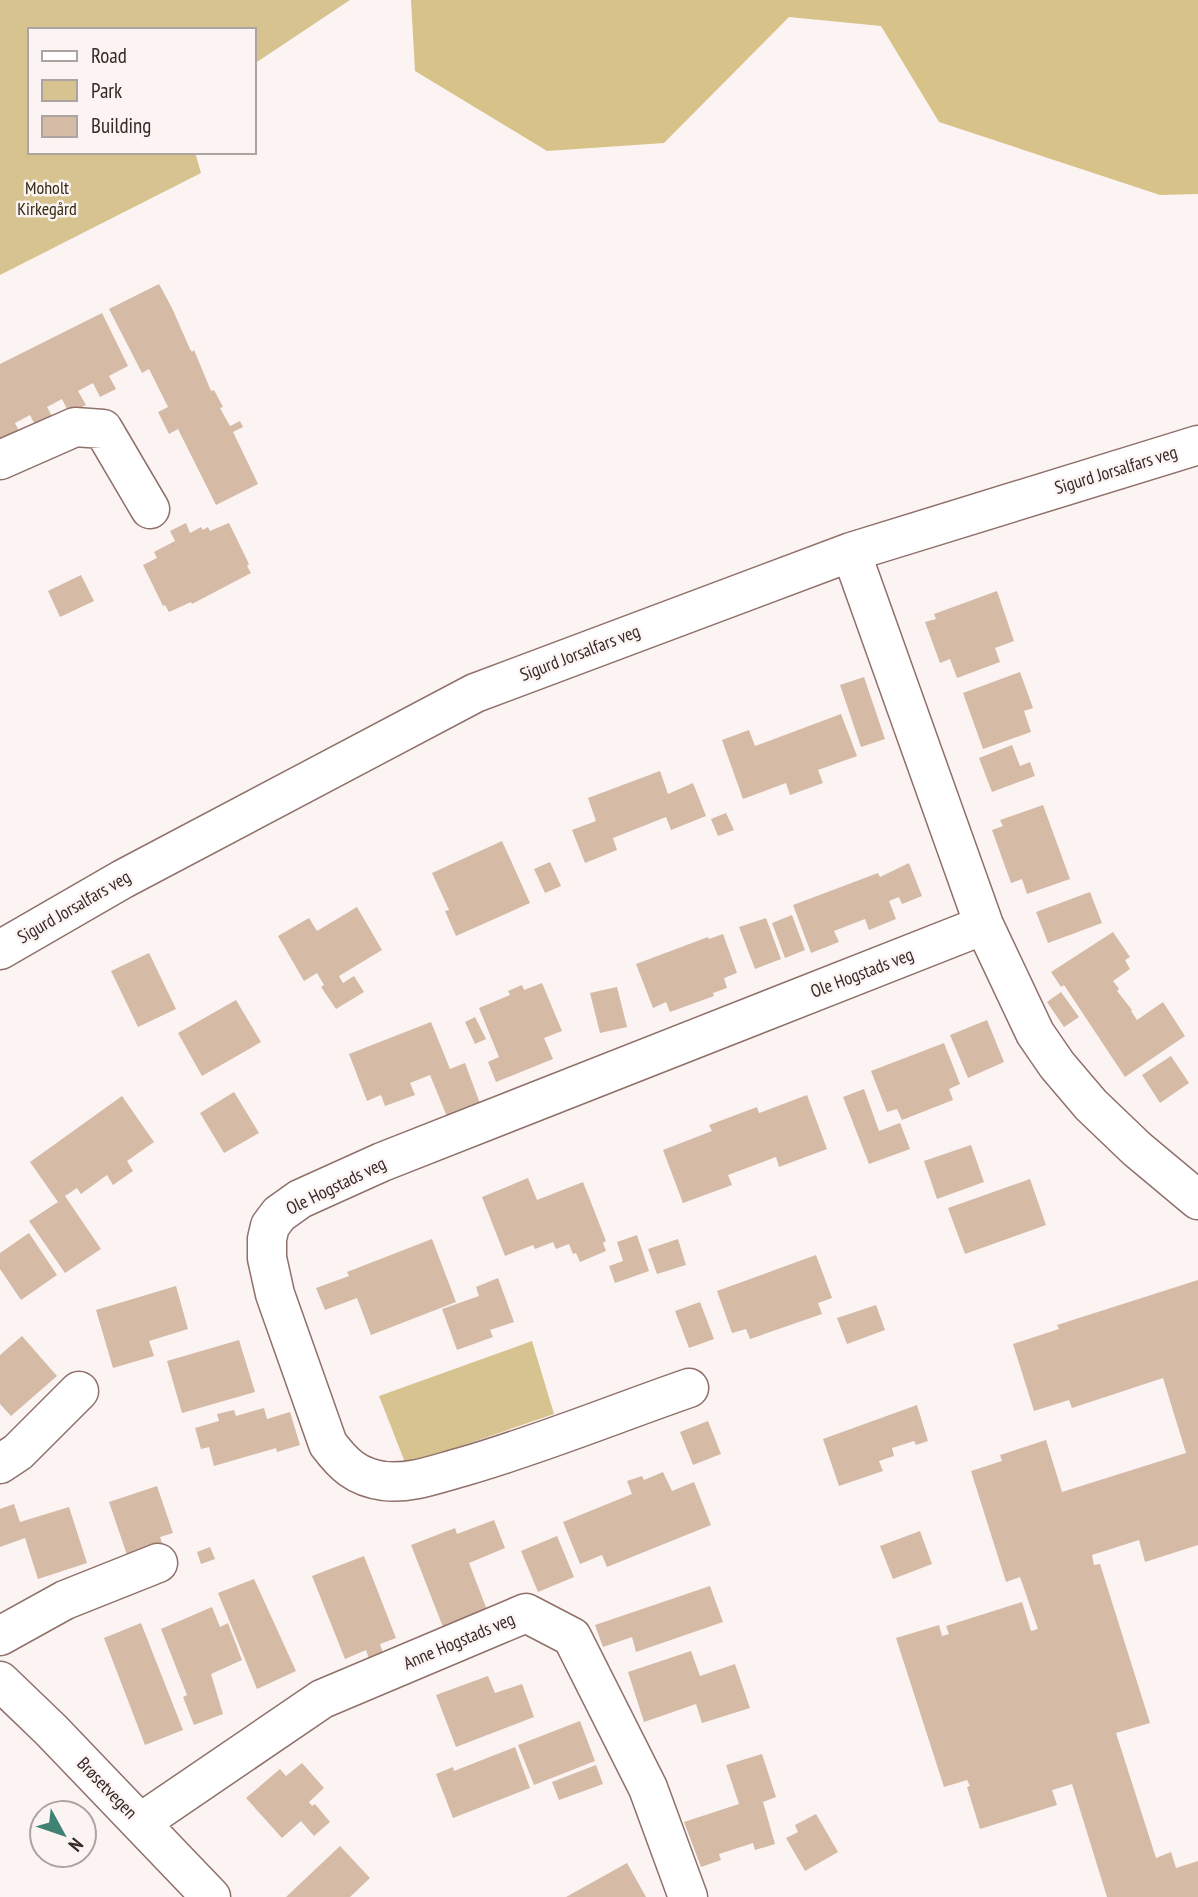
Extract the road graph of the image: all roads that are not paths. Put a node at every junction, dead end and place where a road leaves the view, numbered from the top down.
1 (1198, 445) edge
2 (0, 460) edge
3 (150, 509) dead end
4 (851, 552) junction
5 (984, 925) junction
6 (0, 950) edge
7 (1198, 1200) edge
8 (689, 1388) dead end
9 (79, 1391) dead end
10 (0, 1464) edge
11 (158, 1563) dead end
12 (0, 1636) edge
13 (0, 1681) edge
14 (140, 1822) junction
15 (211, 1897) edge
16 (688, 1897) edge

1 - 4 street, Sigurd Jorsalfars veg
2 - 3 street
4 - 5 street
4 - 6 street, Sigurd Jorsalfars veg
5 - 7 street
5 - 8 street, Ole Hogstads veg
9 - 10 street
11 - 12 street
13 - 14 street, Brøsetvegen
14 - 15 street, Brøsetvegen
14 - 16 street, Anne Hogstads veg

